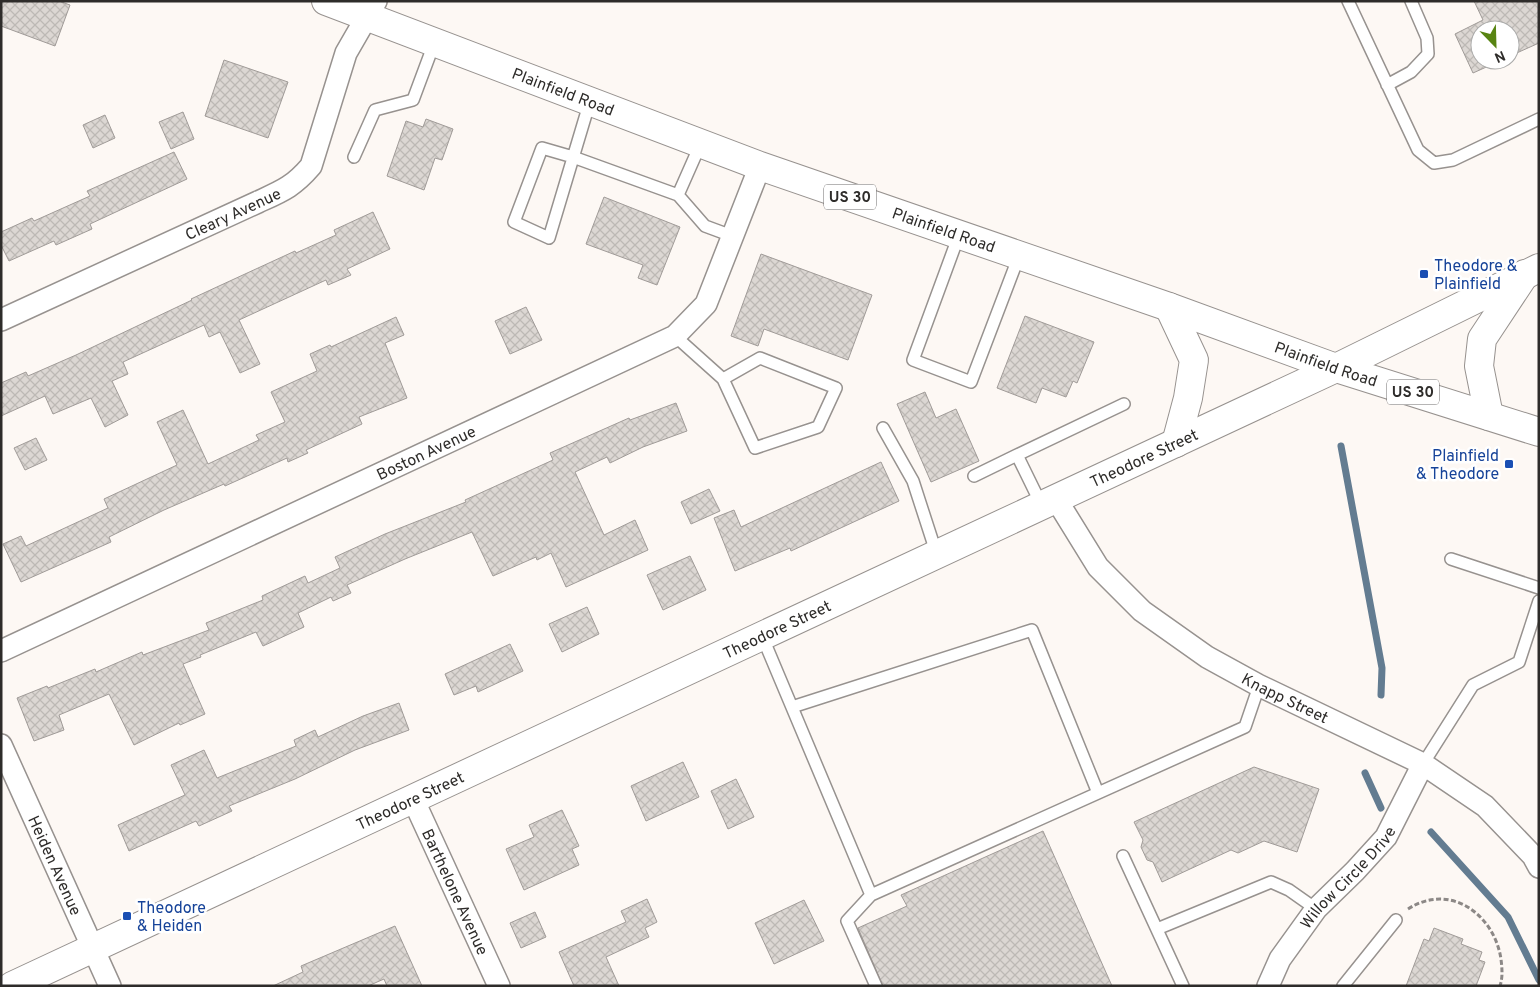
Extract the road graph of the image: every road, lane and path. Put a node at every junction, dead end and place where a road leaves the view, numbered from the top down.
1 (326, 1) edge
2 (1348, 1) edge
3 (1411, 1) edge
4 (371, 9) edge
5 (435, 41) junction
6 (1388, 85) junction
7 (590, 101) junction
8 (1539, 119) edge
9 (701, 144) junction
10 (573, 157) junction
11 (354, 158) dead end
12 (760, 166) junction
13 (678, 195) junction
14 (960, 235) junction
15 (732, 236) junction
16 (1019, 256) junction
17 (1532, 271) edge
18 (1169, 308) junction
19 (1, 320) edge
20 (675, 336) junction
21 (1336, 368) junction
22 (723, 379) junction
23 (1124, 404) dead end
24 (1488, 416) junction
25 (883, 428) dead end
26 (1539, 432) edge
27 (1176, 443) junction
28 (1017, 455) junction
29 (974, 476) dead end
30 (1049, 502) junction
31 (937, 555) junction
32 (1451, 559) dead end
33 (1539, 588) edge
34 (1539, 600) edge
35 (762, 636) junction
36 (1, 651) edge
37 (1260, 686) junction
38 (792, 707) junction
39 (1, 745) edge
40 (1423, 764) junction
41 (1098, 793) junction
42 (413, 799) junction
43 (1124, 856) dead end
44 (1539, 867) edge
45 (870, 895) junction
46 (1316, 909) junction
47 (1405, 910) dead end
48 (1396, 920) dead end
49 (1157, 929) junction
50 (93, 948) junction
51 (12, 986) edge
52 (110, 986) edge
53 (498, 986) edge
54 (876, 986) edge
55 (1182, 986) edge
56 (1268, 986) edge
57 (1343, 986) edge
58 (1500, 986) edge

1 - 4 main road, Plainfield Road / US 30
2 - 6 lane
3 - 6 lane
4 - 5 main road, Plainfield Road / US 30
4 - 19 street, Cleary Avenue
5 - 7 main road, Plainfield Road / US 30
5 - 11 lane
6 - 8 lane
7 - 9 main road, Plainfield Road / US 30
7 - 10 lane
9 - 12 main road, Plainfield Road / US 30
9 - 13 lane
10 - 10 lane
10 - 13 lane
12 - 14 main road, Plainfield Road / US 30
12 - 15 street, Boston Avenue
13 - 15 lane
14 - 16 main road, Plainfield Road / US 30
14 - 16 lane
15 - 20 street, Boston Avenue
16 - 18 main road, Plainfield Road / US 30
17 - 21 main road, Theodore Street
17 - 24 main road
18 - 21 main road, Plainfield Road / US 30
18 - 27 main road
20 - 22 lane
20 - 36 street, Boston Avenue
21 - 24 main road, Plainfield Road / US 30
21 - 27 main road, Theodore Street
22 - 22 lane
23 - 28 lane
24 - 26 main road, Plainfield Road / US 30
25 - 31 lane
27 - 30 main road, Theodore Street
28 - 29 lane
28 - 30 lane
30 - 31 main road, Theodore Street
30 - 37 street, Knapp Street
31 - 35 main road, Theodore Street
32 - 33 lane
34 - 40 lane
35 - 38 lane
35 - 42 main road, Theodore Street
37 - 40 street, Knapp Street
37 - 41 lane
38 - 41 lane
38 - 45 lane
39 - 50 street, Heiden Avenue
40 - 44 street, Knapp Street
40 - 46 street, Willow Circle Drive
41 - 45 lane
42 - 50 main road, Theodore Street
42 - 53 street, Barthelone Avenue
43 - 49 lane
45 - 54 lane
46 - 49 lane
46 - 56 street, Willow Circle Drive
47 - 58 path
48 - 57 lane
49 - 55 lane
50 - 51 main road, Theodore Street
50 - 52 street, Heiden Avenue

